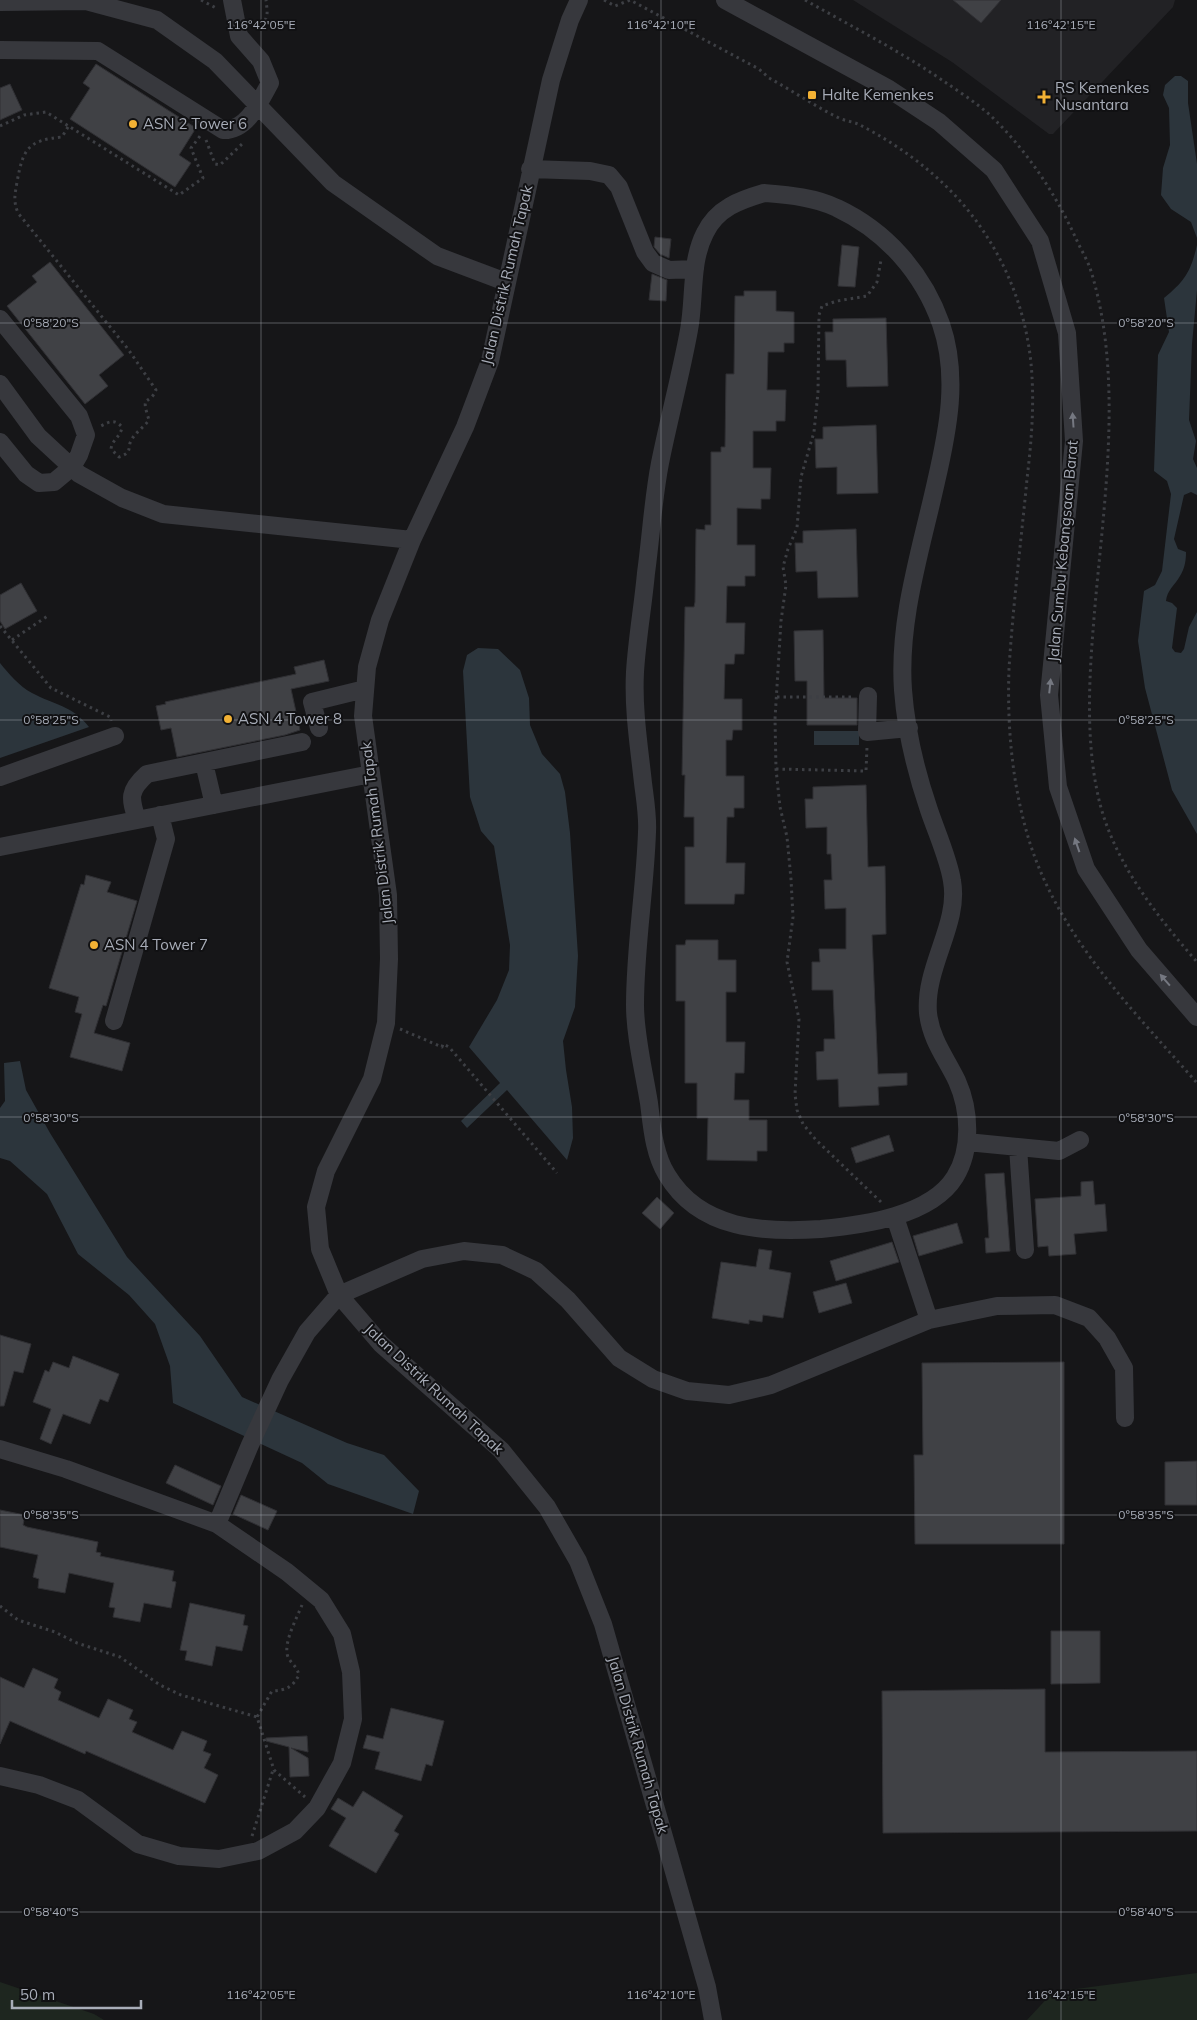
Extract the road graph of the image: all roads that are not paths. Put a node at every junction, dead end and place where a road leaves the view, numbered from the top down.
1 (579, 0) edge
2 (724, 0) edge
3 (0, 2) edge
4 (231, 6) edge
5 (0, 50) edge
6 (258, 104) junction
7 (530, 169) junction
8 (695, 269) junction
9 (506, 282) junction
10 (0, 319) edge
11 (0, 384) edge
12 (0, 442) edge
13 (72, 467) junction
14 (412, 540) junction
15 (366, 689) junction
16 (868, 696) road end
17 (319, 728) dead end
18 (909, 728) junction
19 (116, 736) road end
20 (302, 742) dead end
21 (204, 763) junction
22 (371, 774) junction
23 (0, 777) edge
24 (214, 805) junction
25 (160, 815) junction
26 (137, 820) junction
27 (0, 847) edge
28 (1197, 1017) edge
29 (114, 1021) dead end
30 (1080, 1140) dead end
31 (967, 1142) junction
32 (1018, 1147) junction
33 (895, 1217) junction
34 (1025, 1250) dead end
35 (339, 1295) junction
36 (929, 1320) junction
37 (1125, 1418) dead end
38 (0, 1449) edge
39 (217, 1524) junction
40 (0, 1776) edge
41 (713, 2020) edge

1 - 7 street, Jalan Distrik Rumah Tapak
28 -> 2 street, Jalan Sumbu Kebangsaan Barat
3 - 6 street
4 - 6 street
5 - 6 street
6 - 9 street
7 - 8 street
7 - 9 street, Jalan Distrik Rumah Tapak
8 - 18 street
8 - 33 street
9 - 14 street, Jalan Distrik Rumah Tapak
10 - 13 street
11 - 13 street
12 - 13 street
13 - 14 street
14 - 15 street, Jalan Distrik Rumah Tapak
15 - 17 street
15 - 22 street, Jalan Distrik Rumah Tapak
16 - 18 street
18 - 31 street
19 - 23 street
20 - 21 street
21 - 24 street
21 - 26 street
22 - 24 street
22 - 35 street, Jalan Distrik Rumah Tapak
24 - 25 street
25 - 26 street
25 - 29 street
26 - 27 street
30 - 32 street
31 - 32 street
31 - 33 street
32 - 34 street
33 - 36 street
35 - 36 street
35 - 39 street
35 - 41 street, Jalan Distrik Rumah Tapak
36 - 37 street
38 - 39 street
39 - 40 street

